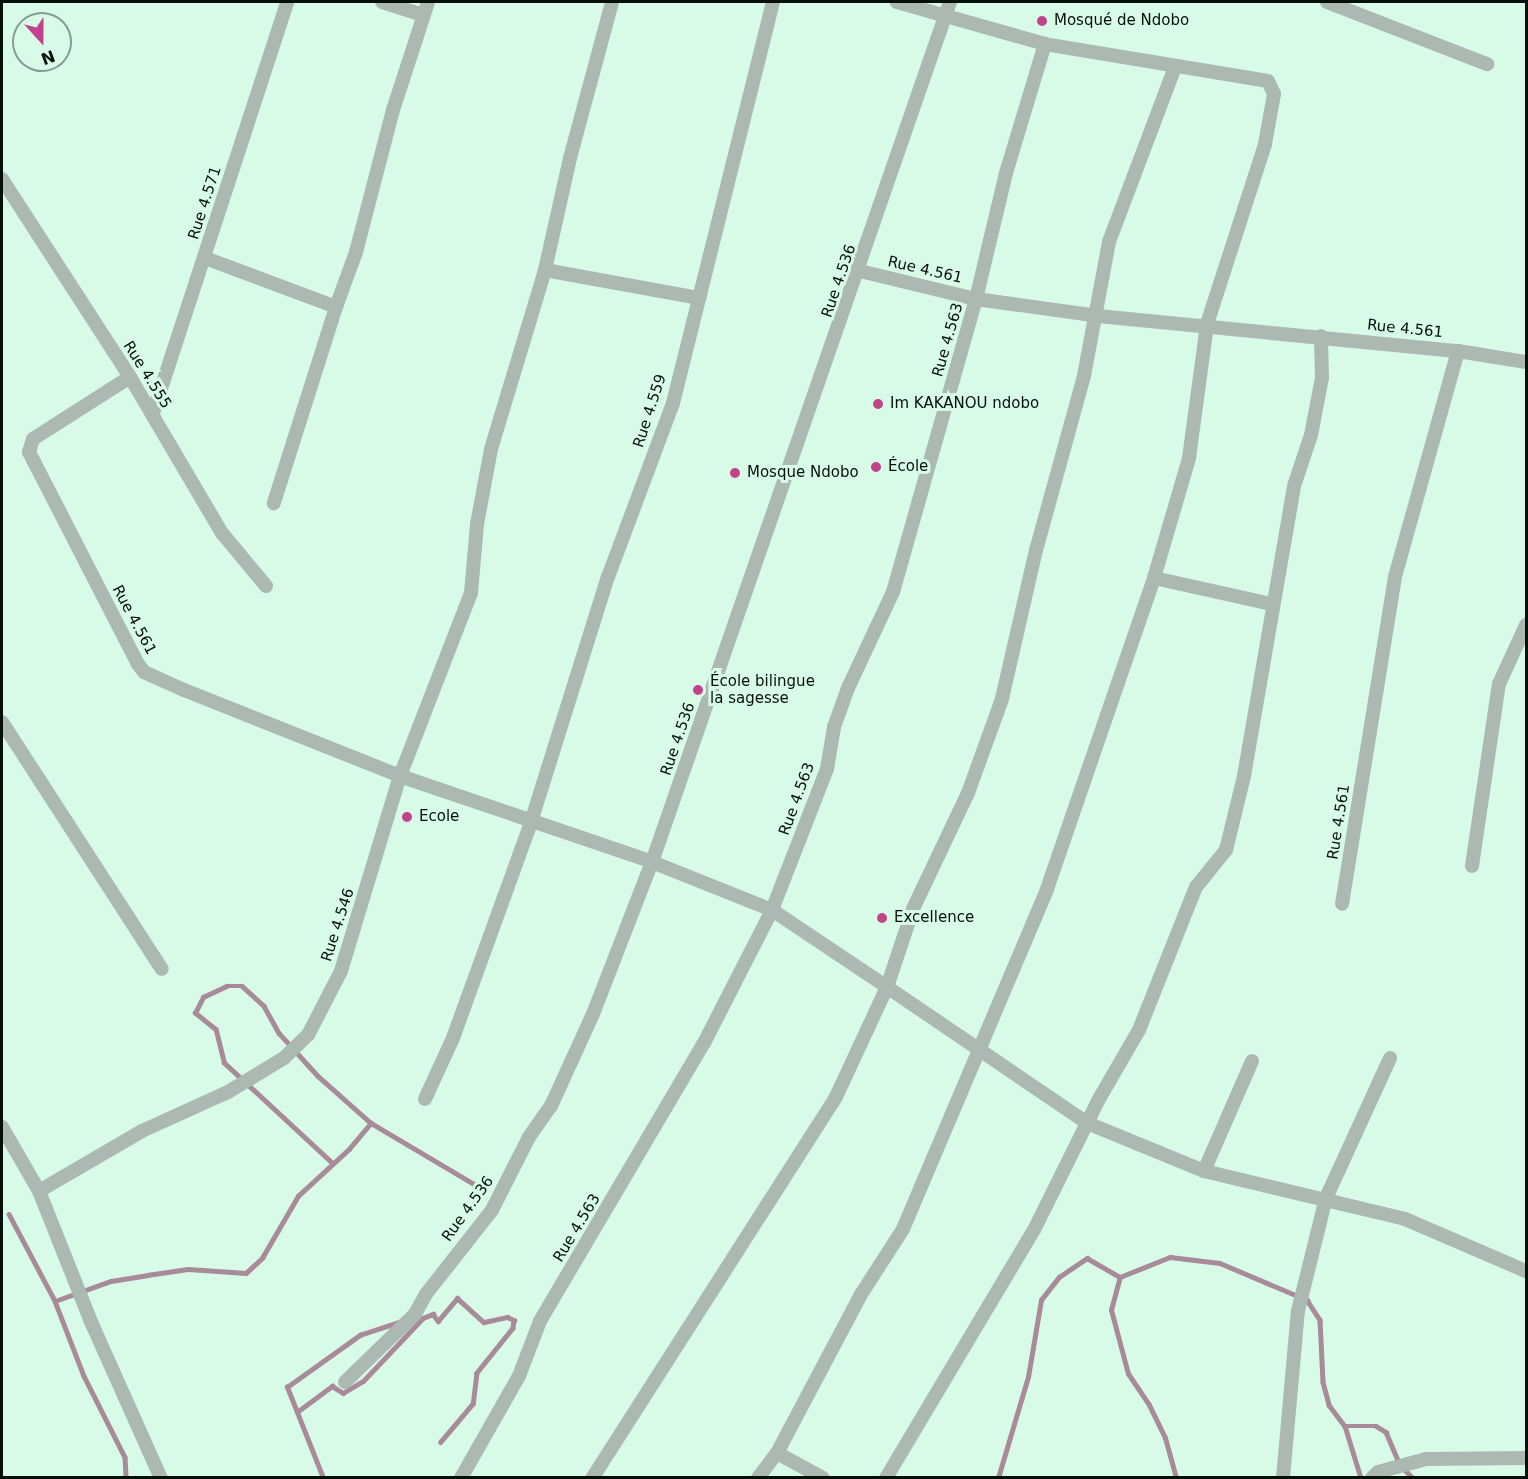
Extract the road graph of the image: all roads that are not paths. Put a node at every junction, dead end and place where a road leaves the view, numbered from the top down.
1 (287, 2) edge
2 (382, 2) edge
3 (612, 2) edge
4 (772, 2) edge
5 (897, 2) edge
6 (950, 2) edge
7 (1327, 2) edge
8 (426, 8) edge
9 (946, 15) junction
10 (1045, 44) junction
11 (1487, 64) dead end
12 (1175, 67) junction
13 (2, 179) edge
14 (205, 258) junction
15 (545, 270) junction
16 (860, 272) junction
17 (699, 298) junction
18 (976, 299) junction
19 (336, 307) junction
20 (1098, 316) junction
21 (1207, 324) junction
22 (1320, 336) junction
23 (1458, 351) junction
24 (1527, 362) edge
25 (130, 377) junction
26 (153, 413) junction
27 (274, 502) dead end
28 (1154, 578) junction
29 (266, 586) dead end
30 (1271, 604) junction
31 (1527, 625) edge
32 (2, 722) edge
33 (400, 776) junction
34 (531, 822) junction
35 (652, 862) junction
36 (1472, 866) dead end
37 (1342, 904) dead end
38 (772, 910) junction
39 (162, 969) dead end
40 (887, 987) junction
41 (980, 1050) junction
42 (1390, 1058) dead end
43 (1252, 1061) dead end
44 (425, 1099) dead end
45 (1087, 1124) junction
46 (2, 1127) edge
47 (1204, 1171) junction
48 (39, 1191) junction
49 (1326, 1198) junction
50 (1527, 1271) edge
51 (345, 1382) dead end
52 (777, 1453) junction
53 (1527, 1458) edge
54 (161, 1478) edge
55 (461, 1478) edge
56 (592, 1478) edge
57 (758, 1478) edge
58 (823, 1478) edge
59 (886, 1478) edge
60 (1283, 1478) edge
61 (1372, 1478) edge

1 - 14 street, Rue 4.571
2 - 8 street
3 - 15 street, Rue 4.546
4 - 17 street, Rue 4.559
5 - 9 street
6 - 9 street, Rue 4.536
7 - 11 street
8 - 19 street
9 - 10 street
9 - 16 street, Rue 4.536
10 - 12 street
10 - 18 street, Rue 4.563
12 - 20 street
12 - 21 street
13 - 25 street, Rue 4.555
14 - 19 street
14 - 26 street, Rue 4.571
15 - 17 street
15 - 33 street, Rue 4.546
16 - 18 street, Rue 4.561
16 - 35 street, Rue 4.536
17 - 34 street, Rue 4.559
18 - 20 street, Rue 4.561
18 - 38 street, Rue 4.563
19 - 27 street
20 - 21 street, Rue 4.561
20 - 40 street
21 - 22 street, Rue 4.561
21 - 28 street
22 - 23 street, Rue 4.561
22 - 30 street
23 - 24 street
23 - 37 street, Rue 4.561
25 - 26 street, Rue 4.555
25 - 33 street, Rue 4.561
26 - 29 street, Rue 4.555
28 - 30 street
28 - 41 street
30 - 45 street
31 - 36 street
32 - 39 street
33 - 34 street
33 - 48 street, Rue 4.546
34 - 35 street
34 - 44 street, Rue 4.559
35 - 38 street
35 - 51 street, Rue 4.536
38 - 40 street
38 - 55 street, Rue 4.563
40 - 41 street
40 - 56 street
41 - 45 street
41 - 52 street
42 - 49 street
43 - 47 street
45 - 47 street
45 - 59 street
46 - 48 street
47 - 49 street
48 - 54 street
49 - 50 street
49 - 60 street
52 - 57 street
52 - 58 street
53 - 61 street

